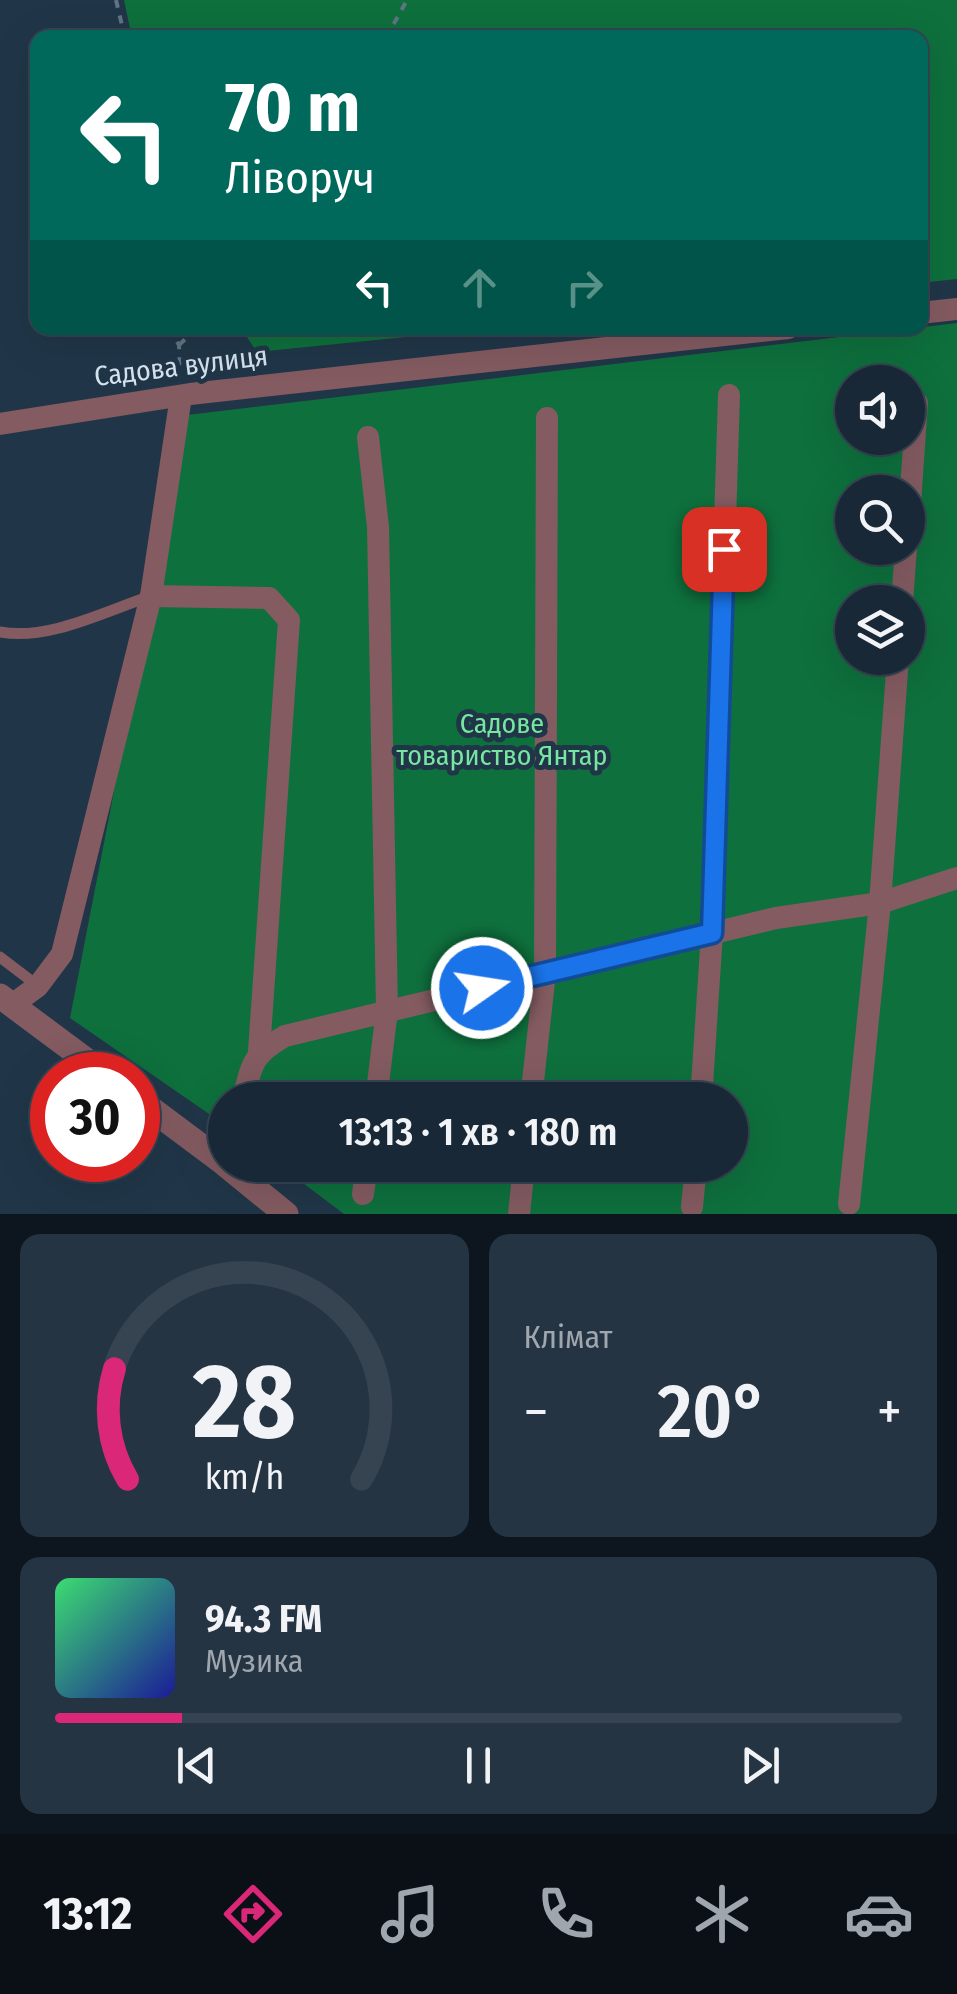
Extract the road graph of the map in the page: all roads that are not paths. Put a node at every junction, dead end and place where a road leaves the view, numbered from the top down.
1 (957, 309) edge
2 (928, 312) edge
3 (726, 335) edge
4 (729, 395) dead end
5 (182, 396) junction
6 (548, 418) dead end
7 (0, 424) edge
8 (368, 438) dead end
9 (150, 596) junction
10 (0, 632) edge
11 (897, 675) edge
12 (957, 878) edge
13 (880, 903) junction
14 (712, 933) junction
15 (0, 957) edge
16 (545, 972) junction
17 (38, 986) junction
18 (6, 1001) edge
19 (387, 1010) junction
20 (259, 1051) junction
21 (75, 1052) edge
22 (248, 1082) edge
23 (378, 1082) edge
24 (534, 1082) edge
25 (702, 1082) edge
26 (160, 1115) edge
27 (208, 1149) edge
28 (249, 1182) edge
29 (365, 1182) edge
30 (522, 1182) edge
31 (694, 1182) edge
32 (364, 1194) dead end
33 (849, 1204) dead end
34 (692, 1207) dead end
35 (286, 1214) edge
36 (519, 1214) edge

1 - 2 street
3 - 5 street, Садова вулиця
4 - 14 street
5 - 7 street, Садова вулиця
5 - 9 street
6 - 16 street
8 - 19 street
9 - 10 lane
9 - 17 street
9 - 20 street
11 - 13 street
12 - 13 street
13 - 14 street
13 - 33 street
14 - 16 street
14 - 25 street
15 - 17 lane
16 - 19 street
16 - 24 street
17 - 18 street
18 - 21 street
19 - 20 street
19 - 23 street
20 - 22 street
26 - 27 street
28 - 35 street
29 - 32 street
30 - 36 street
31 - 34 street

